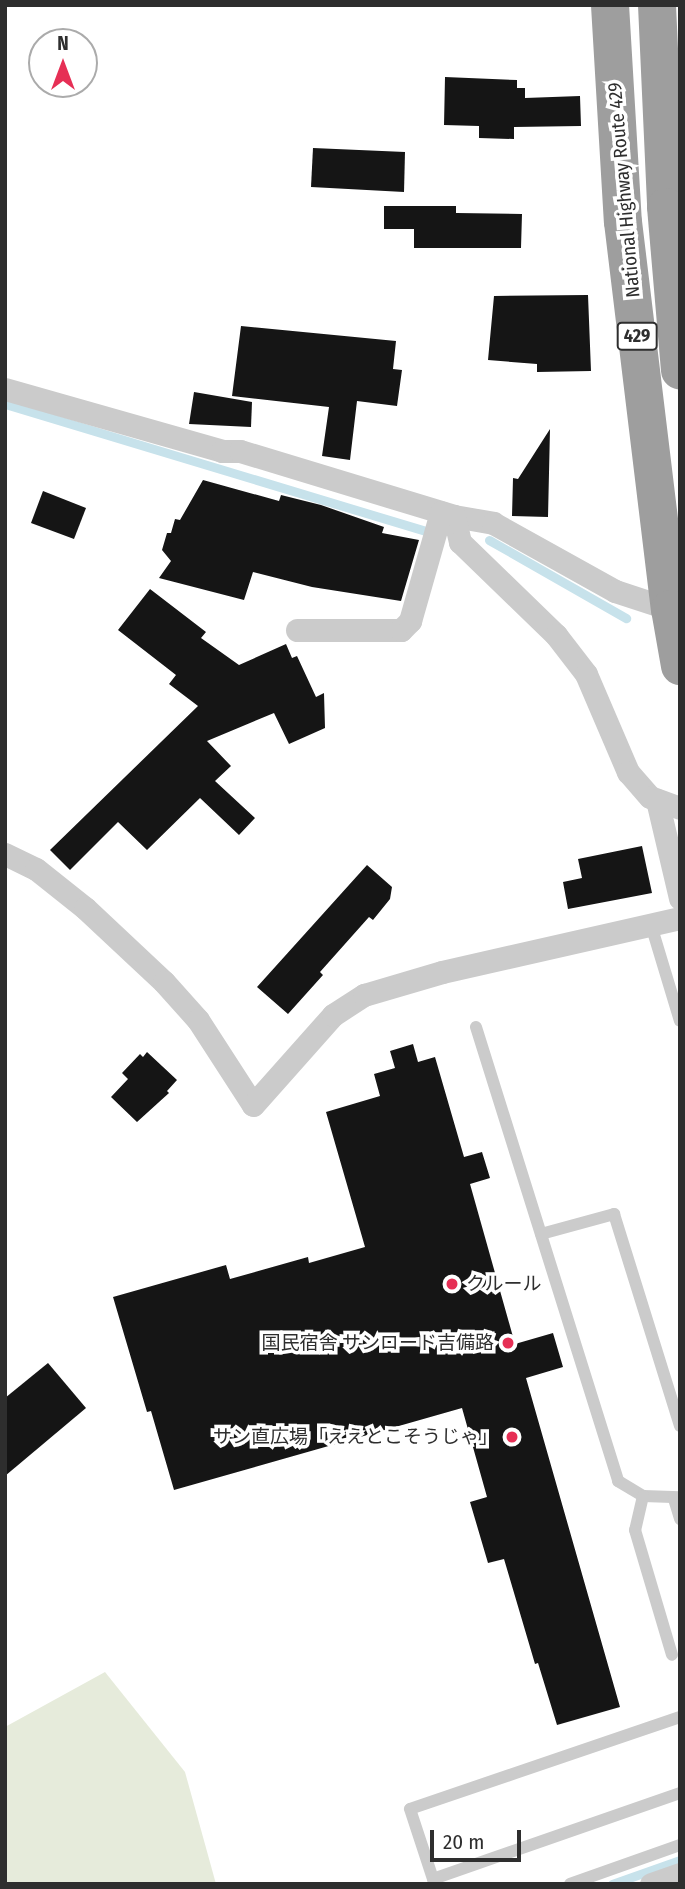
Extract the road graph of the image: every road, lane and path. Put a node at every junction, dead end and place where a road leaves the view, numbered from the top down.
1 (610, 5) edge
2 (657, 5) edge
3 (621, 182) junction
4 (670, 198) edge
5 (680, 370) edge
6 (5, 389) edge
7 (448, 514) junction
8 (675, 611) edge
9 (297, 630) dead end
10 (680, 666) edge
11 (657, 800) junction
12 (680, 808) edge
13 (5, 854) edge
14 (680, 898) edge
15 (680, 918) edge
16 (651, 925) junction
17 (680, 1021) edge
18 (476, 1027) dead end
19 (541, 1234) junction
20 (680, 1426) edge
21 (643, 1496) junction
22 (677, 1498) edge
23 (680, 1520) edge
24 (672, 1655) dead end
25 (680, 1717) edge
26 (680, 1793) edge
27 (680, 1845) edge
28 (680, 1874) edge
29 (570, 1884) edge
30 (652, 1884) edge

1 - 3 highway, National Highway Route 429 / 429
2 - 4 highway, National Highway Route 429 / 429
3 - 4 highway
3 - 8 highway, National Highway Route 429 / 429
4 - 5 highway, National Highway Route 429 / 429
6 - 7 street
7 - 8 street
7 - 9 street
7 - 11 street
8 - 10 highway, National Highway Route 429 / 429
11 - 12 street
11 - 14 street
13 - 16 street
15 - 16 street
16 - 17 lane
18 - 19 lane
19 - 20 lane
19 - 21 lane
21 - 22 lane
21 - 24 lane
22 - 23 lane
25 - 26 lane
27 - 29 lane
28 - 30 street

